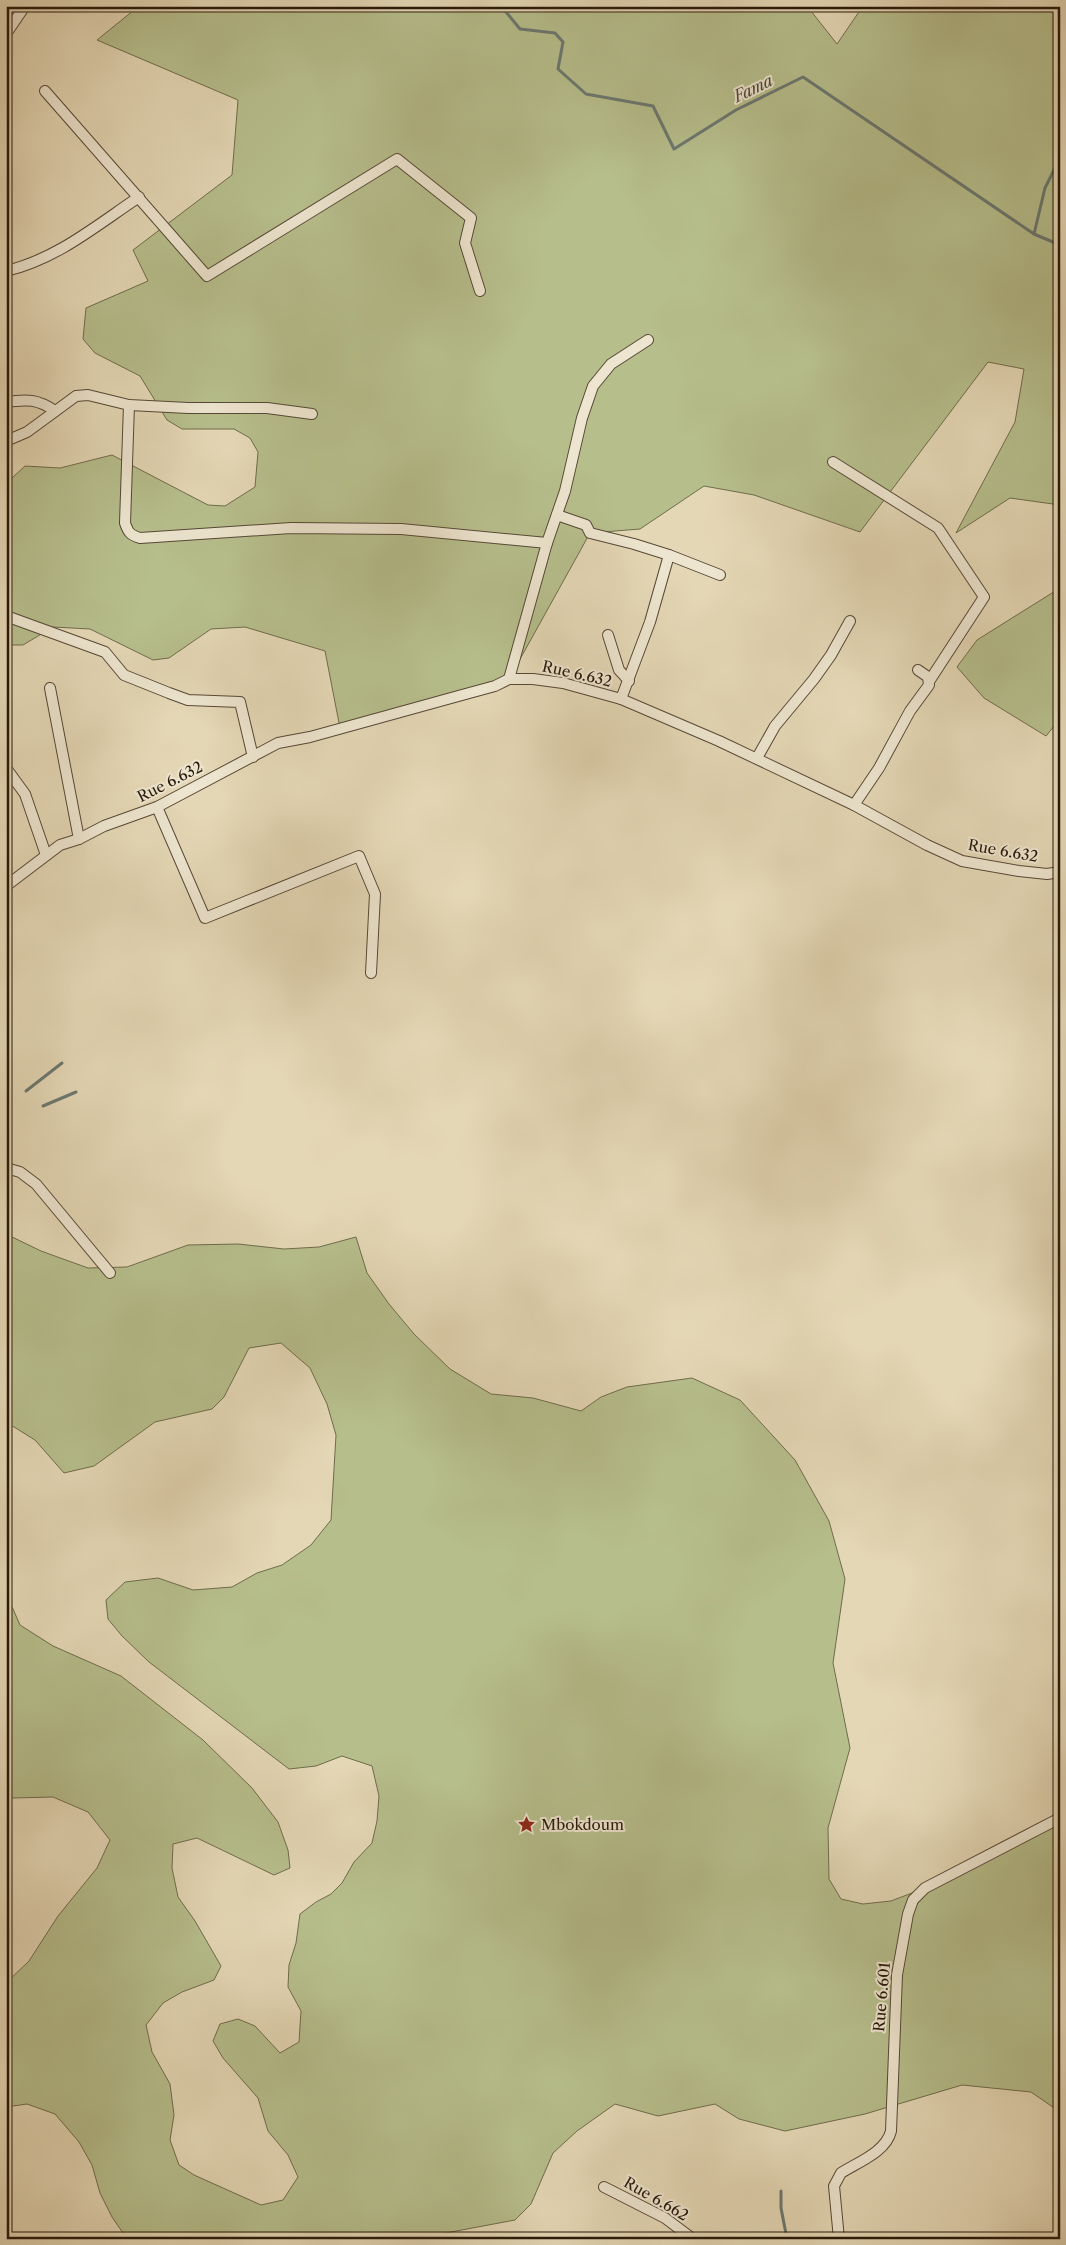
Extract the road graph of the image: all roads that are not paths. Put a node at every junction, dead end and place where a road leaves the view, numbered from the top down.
1 (25, 6) edge
2 (6, 34) edge
3 (45, 91) dead end
4 (139, 197) junction
5 (6, 271) edge
6 (480, 291) dead end
7 (648, 340) dead end
8 (6, 402) edge
9 (129, 405) junction
10 (55, 411) junction
11 (312, 414) dead end
12 (6, 440) edge
13 (833, 462) dead end
14 (557, 515) junction
15 (547, 543) junction
16 (670, 555) junction
17 (720, 575) dead end
18 (6, 616) edge
19 (850, 621) dead end
20 (608, 635) dead end
21 (918, 670) dead end
22 (509, 680) junction
23 (930, 680) junction
24 (629, 681) junction
25 (50, 688) dead end
26 (621, 699) junction
27 (253, 758) junction
28 (757, 758) junction
29 (6, 768) edge
30 (854, 805) junction
31 (157, 807) junction
32 (79, 839) junction
33 (46, 854) junction
34 (1060, 872) edge
35 (6, 886) edge
36 (371, 973) dead end
37 (6, 1168) edge
38 (110, 1273) dead end
39 (1060, 1818) edge
40 (604, 2187) dead end
41 (693, 2239) edge
42 (839, 2239) edge

1 - 2 street
3 - 4 street
4 - 5 street
4 - 6 street
7 - 14 street
8 - 10 street
9 - 10 street
9 - 11 street
9 - 15 street
10 - 12 street
13 - 23 street
14 - 15 street
14 - 16 street
15 - 22 street
16 - 17 street
16 - 24 street
18 - 27 street
19 - 28 street
20 - 24 street
21 - 23 street
22 - 26 street, Rue 6.632
22 - 27 street, Rue 6.632
23 - 30 street
24 - 26 street
25 - 32 street
26 - 28 street, Rue 6.632
27 - 31 street, Rue 6.632
28 - 30 street, Rue 6.632
29 - 33 street
30 - 34 street, Rue 6.632
31 - 32 street, Rue 6.632
31 - 36 street
32 - 33 street, Rue 6.632
33 - 35 street, Rue 6.632
37 - 38 street
39 - 42 street, Rue 6.601
40 - 41 street, Rue 6.662

